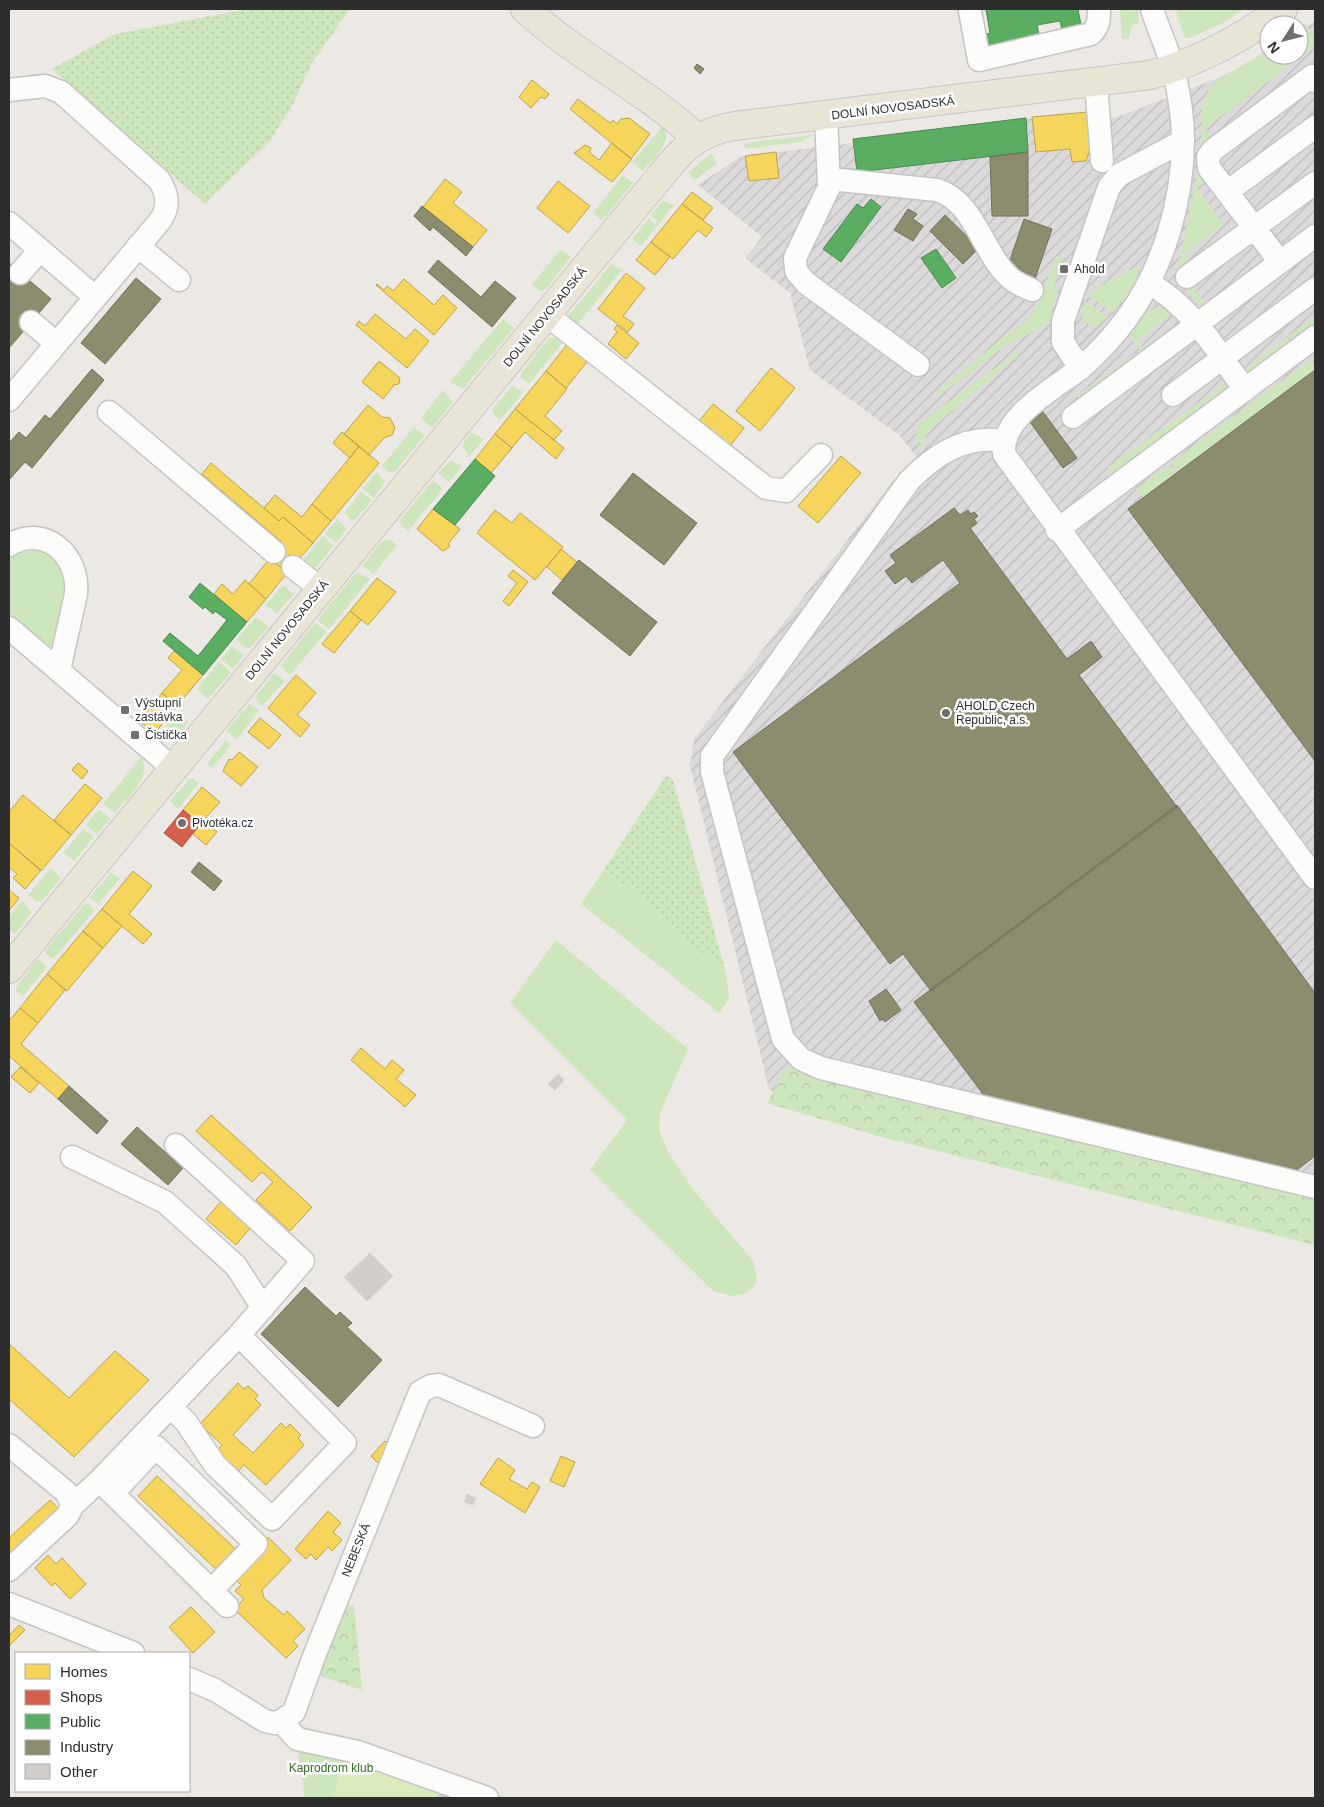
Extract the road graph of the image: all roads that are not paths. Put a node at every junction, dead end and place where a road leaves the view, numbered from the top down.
1 (525, 9) edge
2 (1098, 9) edge
3 (1152, 9) edge
4 (1283, 9) edge
5 (970, 11) dead end
6 (1173, 68) junction
7 (1315, 81) edge
8 (1096, 83) junction
9 (9, 90) edge
10 (826, 116) junction
11 (1315, 127) edge
12 (697, 138) junction
13 (1183, 141) junction
14 (1102, 161) dead end
15 (830, 179) junction
16 (1315, 183) edge
17 (1227, 192) junction
18 (9, 223) edge
19 (1254, 228) junction
20 (1315, 236) edge
21 (138, 246) junction
22 (40, 250) junction
23 (1280, 262) junction
24 (20, 273) dead end
25 (1187, 277) dead end
26 (179, 280) dead end
27 (1149, 283) junction
28 (1315, 289) edge
29 (1032, 290) dead end
30 (95, 297) junction
31 (547, 314) junction
32 (31, 322) dead end
33 (1197, 324) junction
34 (1315, 337) edge
35 (56, 343) junction
36 (1222, 358) junction
37 (918, 365) dead end
38 (1080, 368) junction
39 (13, 386) edge
40 (1245, 390) junction
41 (1173, 395) dead end
42 (109, 412) dead end
43 (1073, 417) dead end
44 (1004, 441) junction
45 (821, 455) dead end
46 (1057, 530) junction
47 (9, 545) edge
48 (274, 552) dead end
49 (293, 567) dead end
50 (321, 589) junction
51 (21, 632) edge
52 (59, 670) junction
53 (174, 769) junction
54 (1315, 878) edge
55 (9, 969) edge
56 (176, 1145) dead end
57 (72, 1158) dead end
58 (1315, 1187) edge
59 (263, 1308) junction
60 (239, 1335) junction
61 (171, 1407) junction
62 (533, 1426) dead end
63 (9, 1445) edge
64 (106, 1487) junction
65 (73, 1505) junction
66 (9, 1570) edge
67 (9, 1604) edge
68 (131, 1652) edge
69 (190, 1679) edge
70 (281, 1721) junction
71 (487, 1798) edge

1 - 12 main road
2 - 5 street
3 - 6 street
4 - 6 main road, DOLNÍ NOVOSADSKÁ
6 - 8 main road, DOLNÍ NOVOSADSKÁ
6 - 13 street
7 - 17 street
8 - 10 main road, DOLNÍ NOVOSADSKÁ
8 - 14 street
9 - 21 street
10 - 12 main road, DOLNÍ NOVOSADSKÁ
10 - 15 street
11 - 17 street
12 - 31 main road, DOLNÍ NOVOSADSKÁ
13 - 27 street
13 - 38 street
15 - 29 street
15 - 37 street
16 - 19 street
17 - 19 street
18 - 22 street
19 - 23 street
19 - 25 street
20 - 23 street
21 - 26 street
21 - 30 street
22 - 24 street
22 - 30 street
23 - 33 street
27 - 33 street
27 - 38 street
28 - 36 street
30 - 35 street
31 - 45 street
31 - 50 main road, DOLNÍ NOVOSADSKÁ
32 - 35 street
33 - 36 street
33 - 43 street
34 - 40 street
35 - 39 street
36 - 40 street
36 - 41 street
38 - 44 street
40 - 46 street
42 - 48 street
44 - 46 street
44 - 58 street
46 - 54 street
47 - 52 street
49 - 50 street
50 - 53 main road, DOLNÍ NOVOSADSKÁ
51 - 52 street
52 - 53 street
53 - 55 main road, DOLNÍ NOVOSADSKÁ
56 - 59 street
57 - 59 street
59 - 60 street
60 - 61 street
60 - 61 street
61 - 64 street
62 - 70 street, NEBESKÁ
63 - 65 street
64 - 64 street
64 - 65 street
65 - 66 street
67 - 68 street
69 - 70 street
70 - 71 street

